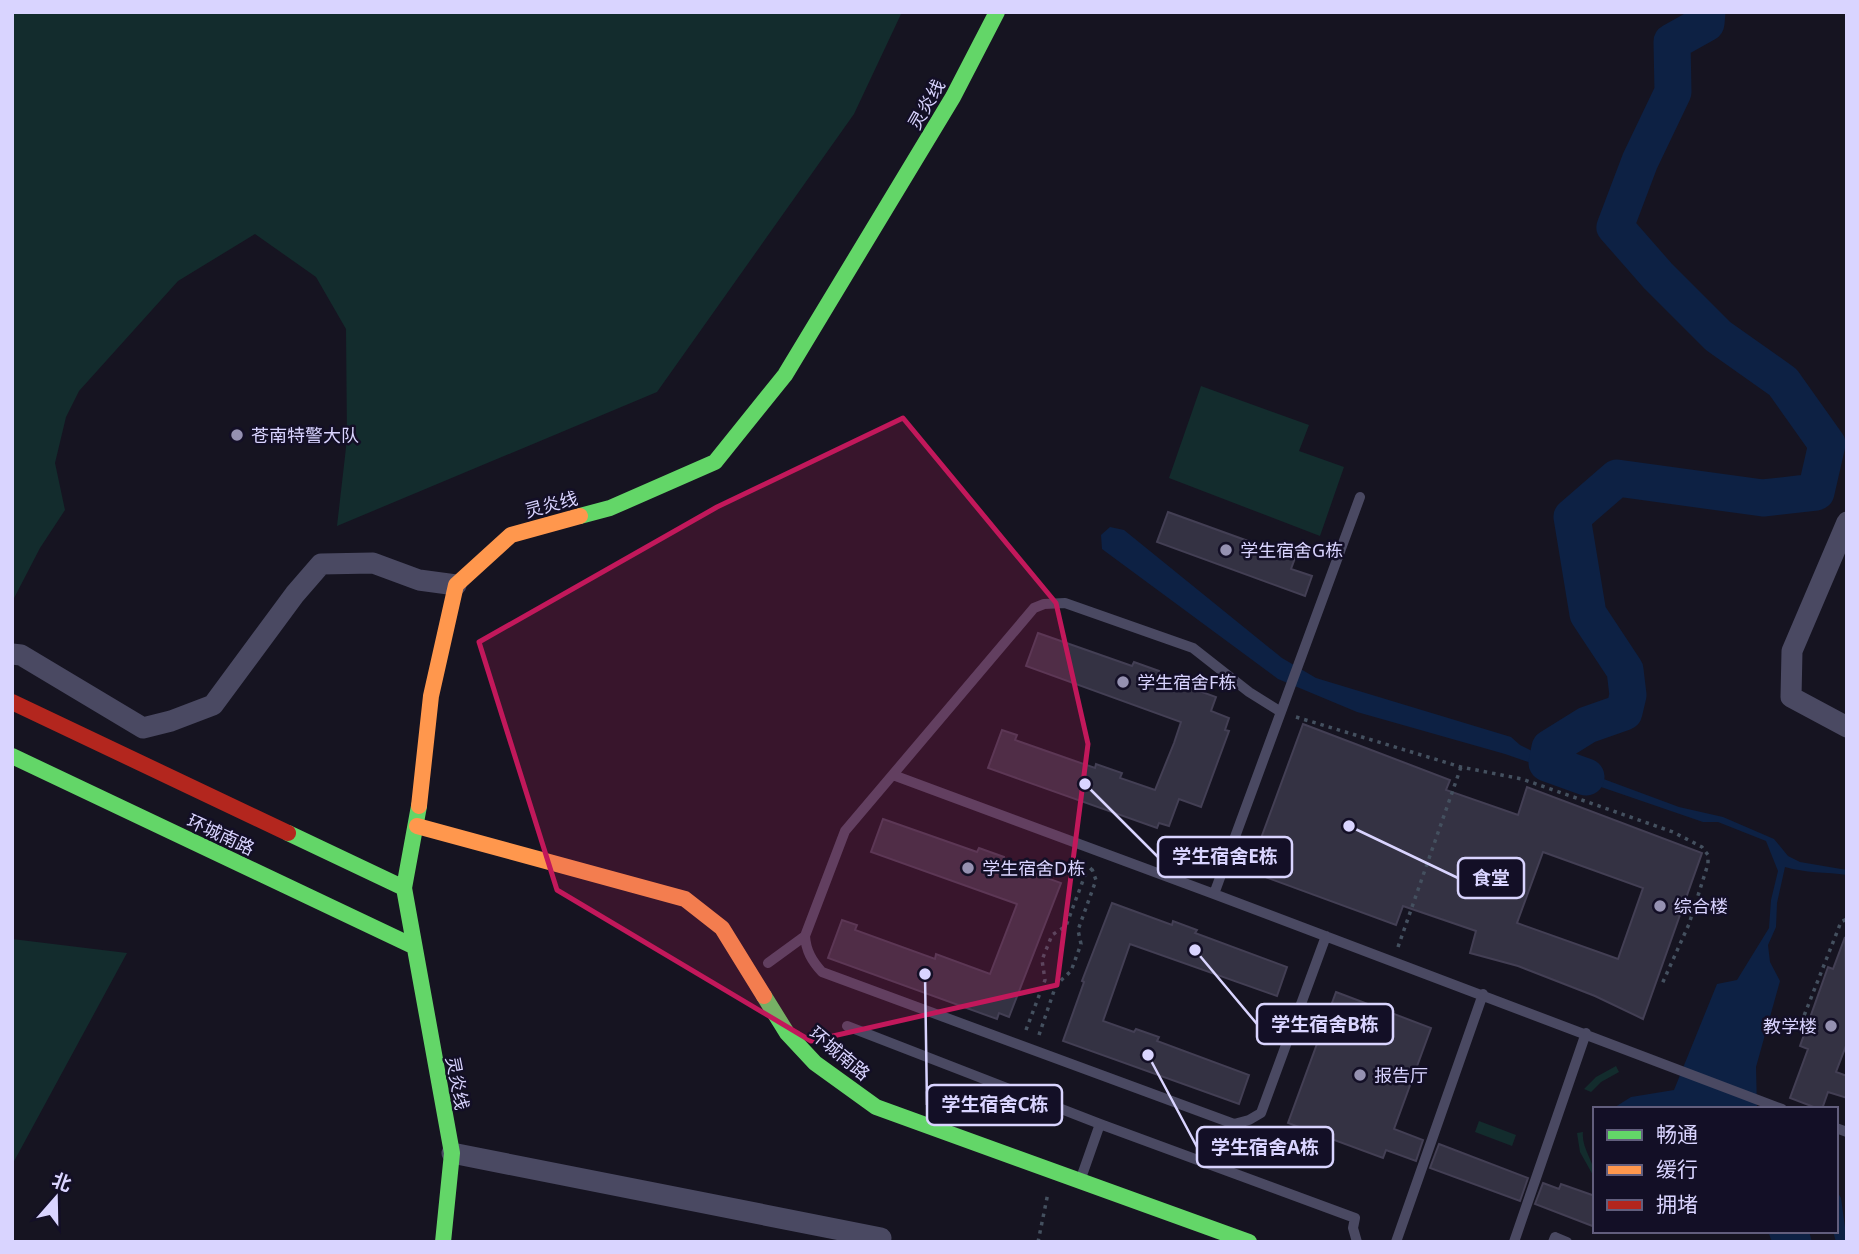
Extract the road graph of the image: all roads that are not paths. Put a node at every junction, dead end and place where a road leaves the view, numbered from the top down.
1 (997, 12) edge
2 (1360, 498) dead end
3 (1847, 522) edge
4 (456, 585) junction
5 (12, 654) edge
6 (12, 702) edge
7 (1281, 712) junction
8 (1847, 727) edge
9 (12, 756) edge
10 (893, 775) junction
11 (417, 826) junction
12 (404, 888) junction
13 (1214, 894) junction
14 (805, 936) junction
15 (1326, 936) junction
16 (413, 946) junction
17 (768, 963) dead end
18 (1483, 994) junction
19 (847, 1026) dead end
20 (1586, 1033) junction
21 (1777, 1107) edge
22 (1100, 1124) junction
23 (452, 1153) junction
24 (1080, 1181) junction
25 (881, 1238) dead end
26 (443, 1242) edge
27 (1249, 1242) edge
28 (1357, 1242) edge
29 (1396, 1242) edge
30 (1514, 1242) edge
31 (1553, 1242) edge
32 (1567, 1242) edge

1 - 4 main road, 灵炎线
2 - 7 lane
3 - 8 street
4 - 5 street
4 - 11 main road, 灵炎线
6 - 12 main road, 环城南路
7 - 10 lane
7 - 13 lane
9 - 16 main road, 环城南路
10 - 13 lane
10 - 14 lane
11 - 12 main road, 灵炎线
11 - 24 main road, 环城南路
12 - 16 main road, 灵炎线
13 - 15 lane
14 - 15 lane
14 - 17 lane
15 - 18 lane
16 - 23 main road, 灵炎线
18 - 20 lane
18 - 29 lane
19 - 22 lane
20 - 21 lane
20 - 30 lane
22 - 24 lane
22 - 28 lane
23 - 25 street
23 - 26 main road, 灵炎线
24 - 27 main road, 环城南路
31 - 32 lane

